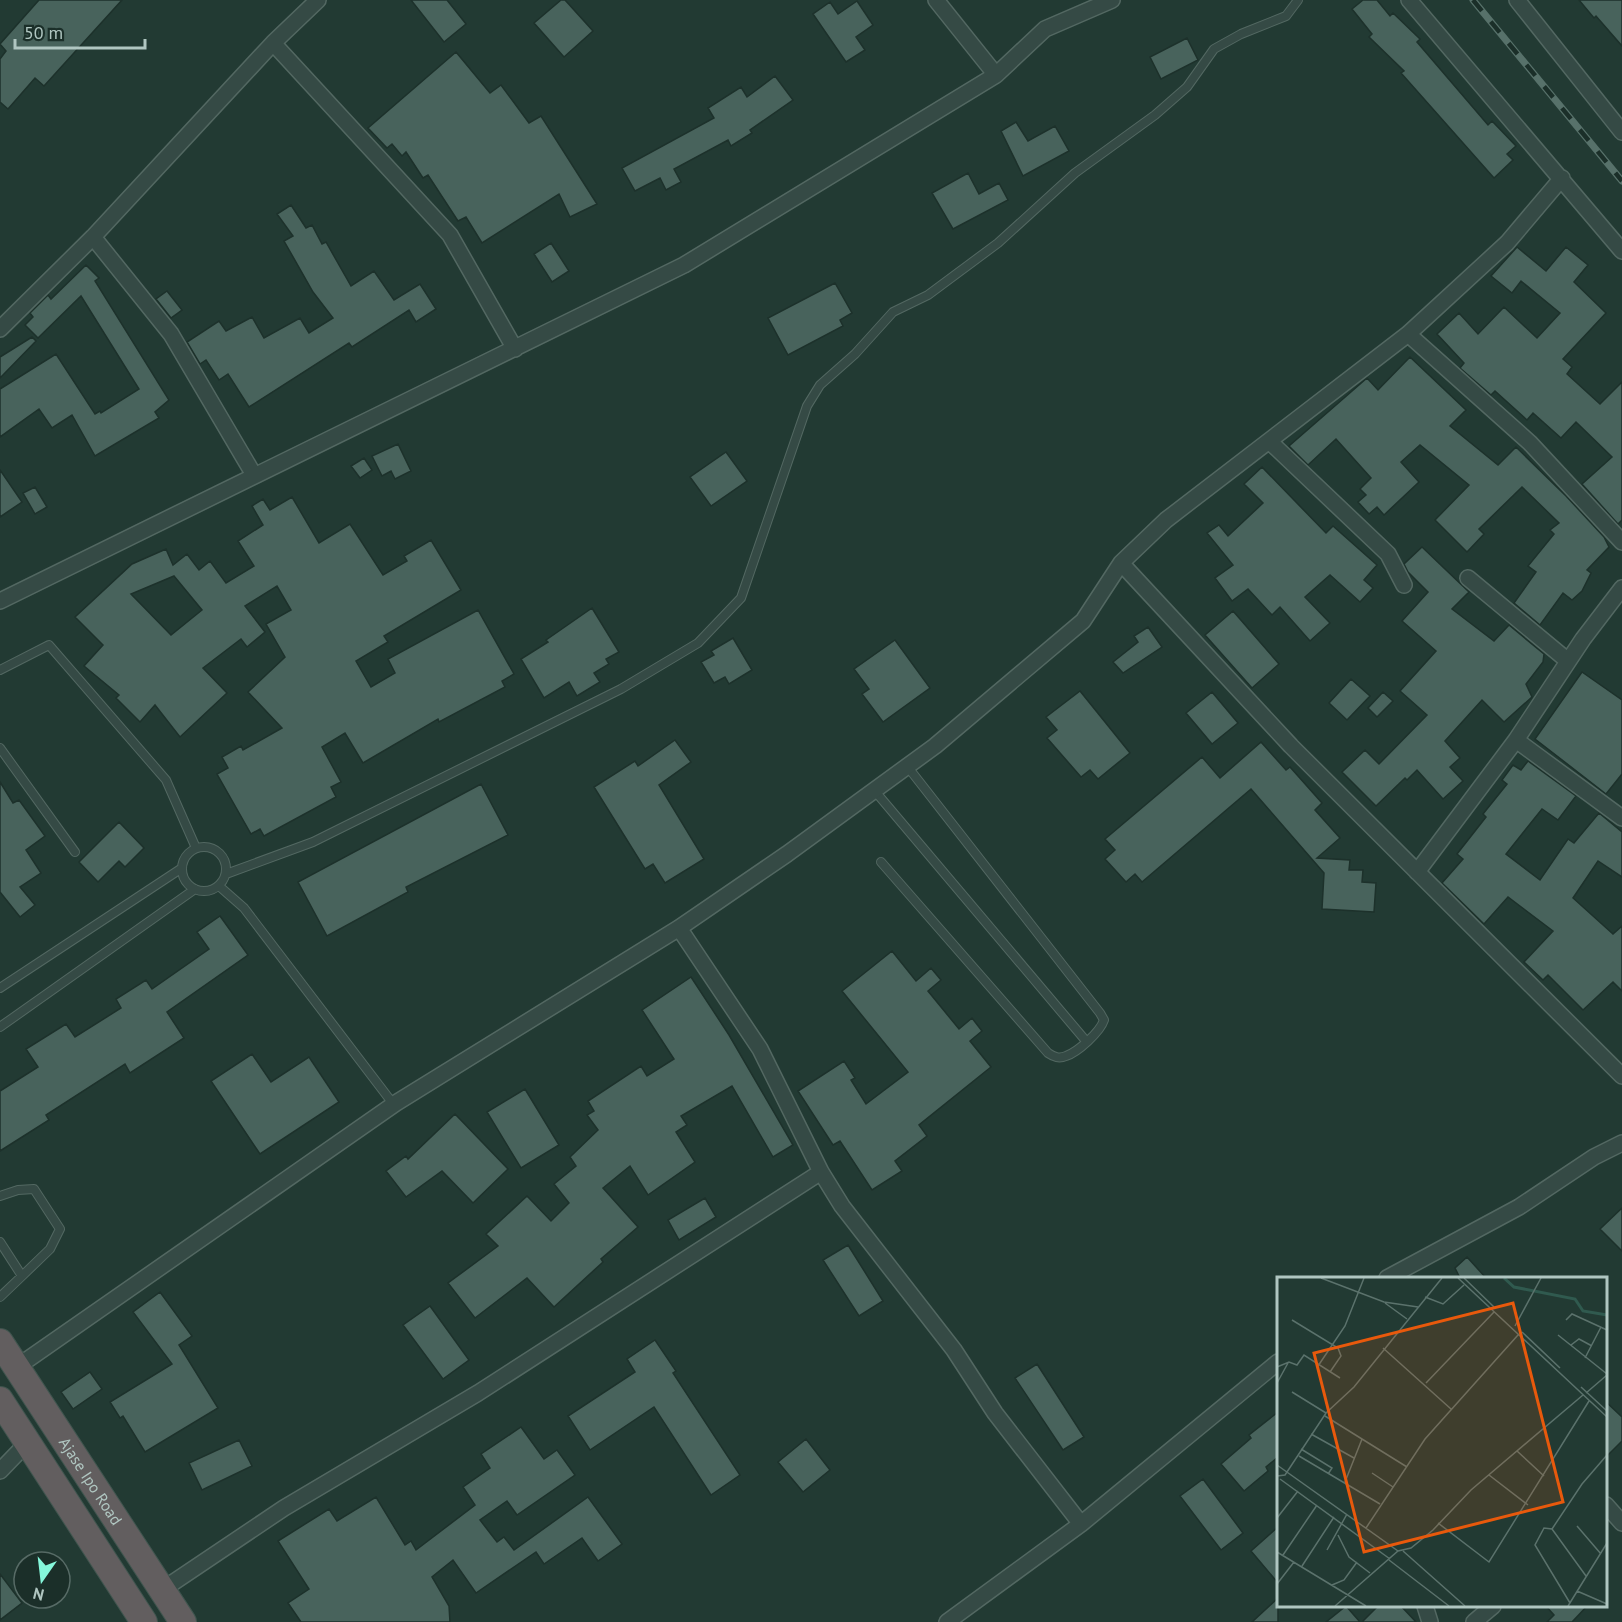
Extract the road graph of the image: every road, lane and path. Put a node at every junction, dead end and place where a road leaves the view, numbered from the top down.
1 (318, 0) edge
2 (936, 0) edge
3 (1112, 0) edge
4 (1298, 0) edge
5 (1409, 0) edge
6 (1517, 0) edge
7 (273, 42) junction
8 (996, 75) junction
9 (1622, 132) edge
10 (1562, 178) junction
11 (93, 237) junction
12 (1622, 250) edge
13 (0, 329) edge
14 (1408, 334) junction
15 (515, 350) junction
16 (1269, 441) junction
17 (254, 475) junction
18 (1622, 542) edge
19 (1121, 563) junction
20 (1468, 578) dead end
21 (1404, 585) dead end
22 (1622, 588) edge
23 (0, 601) edge
24 (1568, 661) junction
25 (0, 669) edge
26 (1516, 740) junction
27 (0, 748) edge
28 (907, 766) junction
29 (874, 790) junction
30 (1622, 818) edge
31 (196, 848) junction
32 (75, 852) dead end
33 (881, 862) dead end
34 (182, 868) junction
35 (1416, 872) junction
36 (226, 874) junction
37 (219, 885) junction
38 (195, 889) junction
39 (679, 928) junction
40 (0, 988) edge
41 (0, 1027) edge
42 (1086, 1041) junction
43 (1622, 1076) edge
44 (394, 1105) junction
45 (1622, 1143) edge
46 (821, 1172) junction
47 (0, 1196) edge
48 (0, 1242) edge
49 (22, 1276) junction
50 (1389, 1277) edge
51 (0, 1297) edge
52 (0, 1342) edge
53 (1277, 1363) edge
54 (17, 1367) junction
55 (0, 1400) edge
56 (28, 1442) junction
57 (0, 1471) edge
58 (1081, 1524) junction
59 (162, 1590) junction
60 (1426, 1607) edge
61 (1491, 1607) edge
62 (144, 1622) edge
63 (183, 1622) edge
64 (947, 1622) edge
65 (1430, 1622) edge
66 (1474, 1622) edge

1 - 7 street
2 - 8 street
3 - 8 street
4 - 36 lane
5 - 10 street
6 - 9 street
7 - 11 street
7 - 15 street
8 - 15 street
10 - 12 street
10 - 14 street
11 - 13 street
11 - 17 street
14 - 16 street
14 - 18 street
15 - 17 street
16 - 19 street
16 - 21 street
17 - 23 street
19 - 28 street
19 - 35 street
20 - 24 street
22 - 24 street
24 - 26 street
25 - 31 lane
26 - 30 street
26 - 35 street
27 - 32 lane
28 - 29 street
28 - 42 lane
29 - 39 street
29 - 42 lane
31 - 34 lane
31 - 36 lane
33 - 42 lane
34 - 38 lane
34 - 40 lane
35 - 43 street
36 - 37 lane
37 - 38 lane
37 - 44 lane
38 - 41 lane
39 - 44 street
39 - 46 street
44 - 54 street
45 - 50 street
46 - 58 street
46 - 59 street
47 - 49 lane
48 - 49 lane
49 - 51 lane
52 - 54 highway, Ajase Ipo Road
53 - 58 street
54 - 59 highway, Ajase Ipo Road
55 - 56 highway, Ajase Ipo Road
56 - 57 street
56 - 62 highway, Ajase Ipo Road
58 - 64 street
59 - 63 highway, Ajase Ipo Road
60 - 65 street
61 - 66 street

